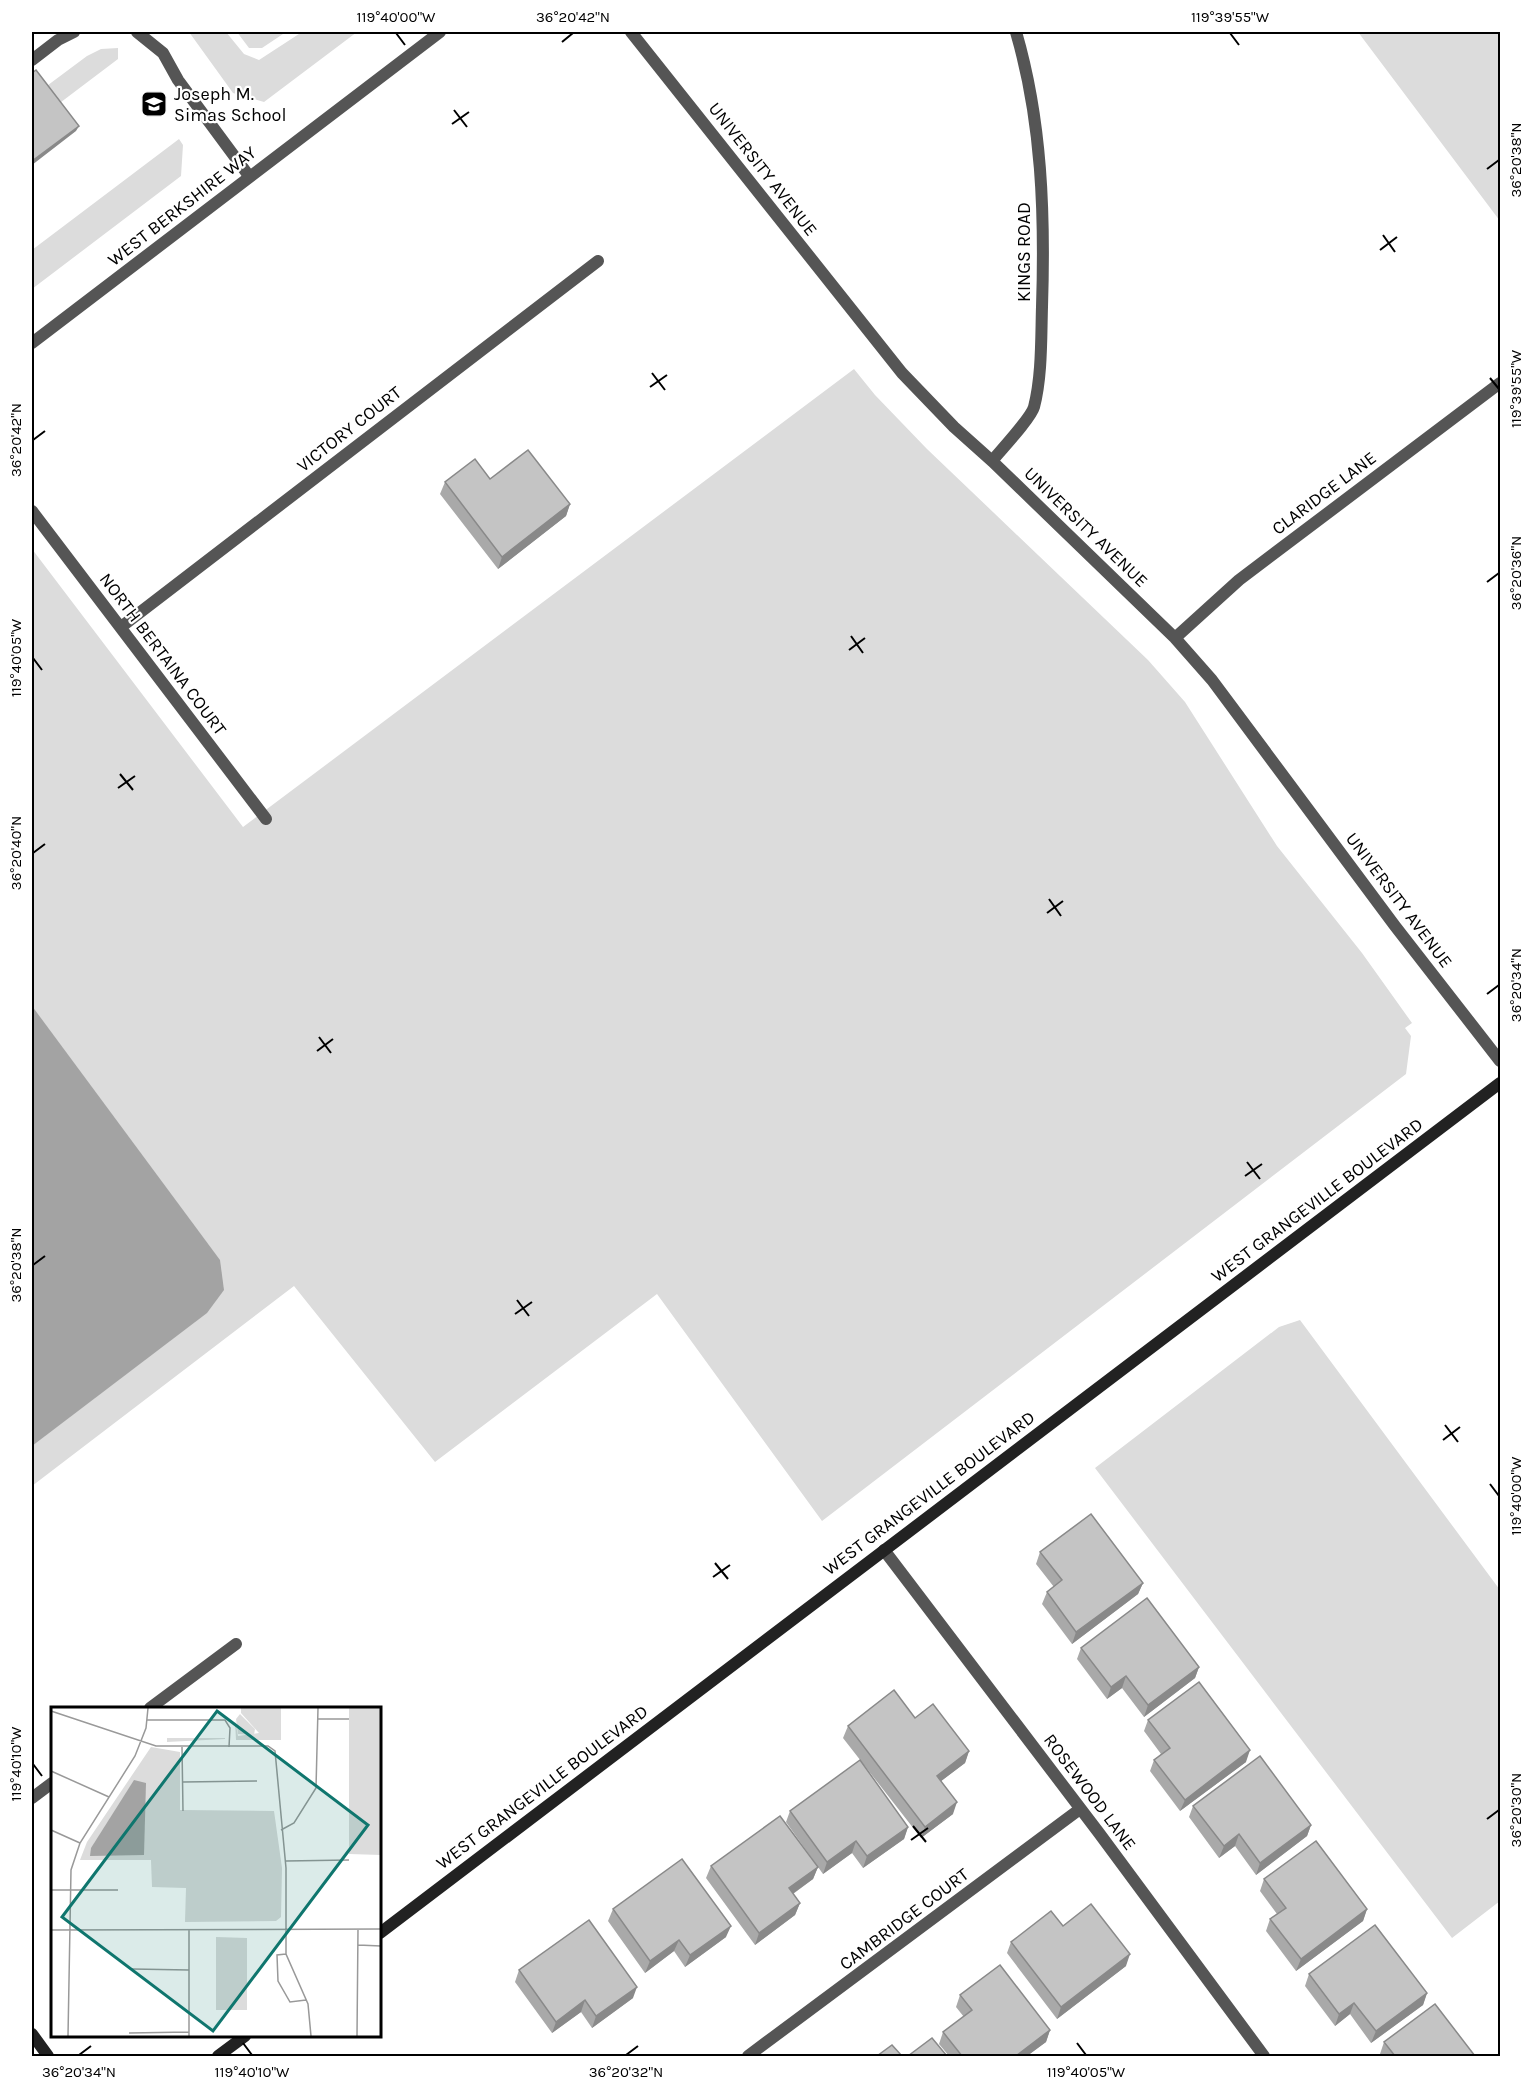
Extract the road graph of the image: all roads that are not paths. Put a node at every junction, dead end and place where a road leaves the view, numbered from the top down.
1 (74, 32) edge
2 (137, 32) edge
3 (440, 32) edge
4 (631, 32) edge
5 (1016, 32) edge
6 (32, 60) edge
7 (249, 176) junction
8 (598, 261) dead end
9 (32, 343) edge
10 (1500, 383) edge
11 (993, 461) junction
12 (32, 511) edge
13 (121, 627) junction
14 (1175, 638) junction
15 (266, 819) dead end
16 (1500, 1061) edge
17 (1500, 1083) edge
18 (885, 1550) junction
19 (236, 1644) dead end
20 (151, 1707) edge
21 (51, 1784) edge
22 (32, 1798) edge
23 (1080, 1809) junction
24 (381, 1933) edge
25 (32, 2034) edge
26 (244, 2037) edge
27 (48, 2056) edge
28 (218, 2056) edge
29 (748, 2056) edge
30 (1264, 2056) edge

1 - 6 street
2 - 7 street
3 - 7 street, WEST BERKSHIRE WAY
4 - 11 street, UNIVERSITY AVENUE
5 - 11 street, KINGS ROAD
7 - 9 street, WEST BERKSHIRE WAY
8 - 13 street, VICTORY COURT
10 - 14 street, CLARIDGE LANE
11 - 14 street, UNIVERSITY AVENUE
12 - 13 street, NORTH BERTAINA COURT
13 - 15 street, NORTH BERTAINA COURT
14 - 16 street, UNIVERSITY AVENUE
17 - 18 main road, WEST GRANGEVILLE BOULEVARD
18 - 23 street, ROSEWOOD LANE
18 - 24 main road, WEST GRANGEVILLE BOULEVARD
19 - 20 street
21 - 22 street
23 - 29 street, CAMBRIDGE COURT
23 - 30 street, ROSEWOOD LANE
25 - 27 main road
26 - 28 main road

